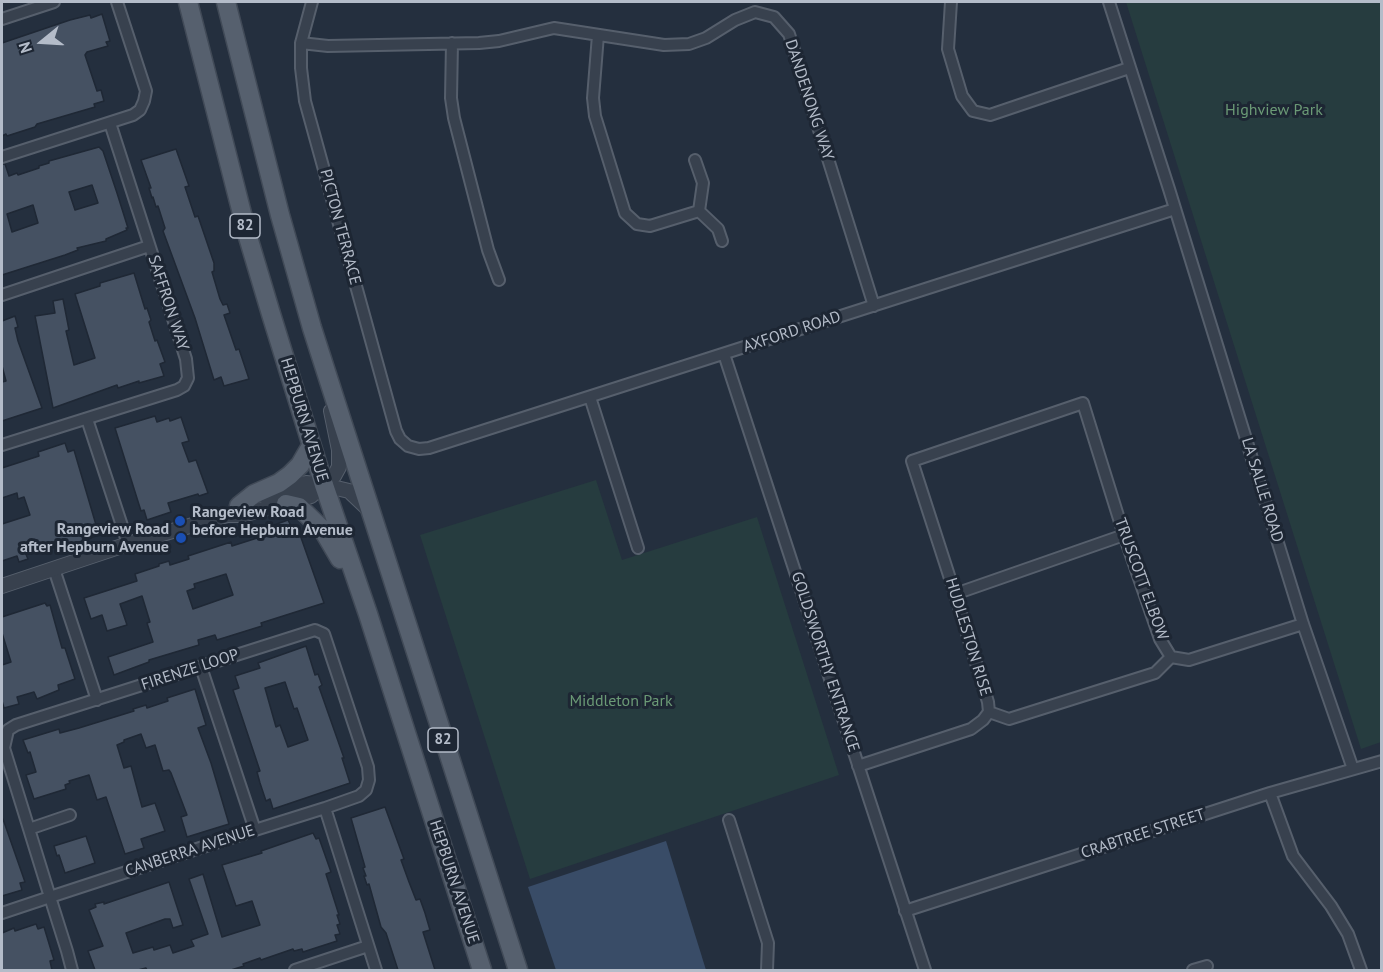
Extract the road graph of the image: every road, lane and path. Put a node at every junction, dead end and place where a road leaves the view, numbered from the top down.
1 (54, 2) edge
2 (117, 2) edge
3 (188, 2) edge
4 (226, 2) edge
5 (312, 2) edge
6 (951, 2) edge
7 (1109, 2) edge
8 (2, 19) edge
9 (598, 35) junction
10 (301, 43) junction
11 (452, 43) junction
12 (1130, 68) junction
13 (110, 123) junction
14 (2, 157) edge
15 (695, 160) dead end
16 (1175, 210) junction
17 (699, 211) junction
18 (722, 241) dead end
19 (149, 246) junction
20 (499, 280) dead end
21 (2, 295) edge
22 (874, 306) junction
23 (312, 328) junction
24 (724, 354) junction
25 (590, 397) junction
26 (1083, 403) joint
27 (87, 419) junction
28 (2, 445) edge
29 (311, 446) junction
30 (408, 446) joint
31 (324, 485) junction
32 (286, 504) junction
33 (368, 509) junction
34 (233, 510) junction
35 (1124, 535) junction
36 (128, 544) junction
37 (639, 548) dead end
38 (54, 569) junction
39 (2, 586) edge
40 (955, 594) junction
41 (368, 614) junction
42 (1303, 624) junction
43 (1171, 657) junction
44 (201, 667) junction
45 (97, 700) junction
46 (989, 712) junction
47 (1382, 761) edge
48 (858, 766) junction
49 (1353, 769) junction
50 (369, 780) joint
51 (1270, 793) junction
52 (325, 808) junction
53 (70, 815) dead end
54 (729, 820) dead end
55 (29, 829) junction
56 (255, 830) junction
57 (50, 897) junction
58 (905, 911) junction
59 (2, 913) edge
60 (368, 946) junction
61 (1207, 966) dead end
62 (72, 970) edge
63 (295, 970) edge
64 (375, 970) edge
65 (482, 970) edge
66 (518, 970) edge
67 (766, 970) edge
68 (924, 970) edge
69 (1193, 970) edge
70 (1361, 970) edge

1 - 8 street
2 - 13 street
3 - 29 main road, HEPBURN AVENUE / 82
4 - 23 main road, HEPBURN AVENUE / 82
5 - 10 street, PICTON TERRACE
6 - 12 street
7 - 12 street, LA SALLE ROAD
9 - 11 street, DANDENONG WAY
9 - 17 street
9 - 22 street, DANDENONG WAY
10 - 11 street, DANDENONG WAY
10 - 30 street, PICTON TERRACE
11 - 20 street
12 - 16 street, LA SALLE ROAD
13 - 14 street
13 - 19 street, SAFFRON WAY
15 - 17 street
16 - 22 street, AXFORD ROAD
16 - 42 street, LA SALLE ROAD
17 - 18 street
19 - 21 street
19 - 27 street, SAFFRON WAY
22 - 24 street, AXFORD ROAD
23 - 31 street
23 - 33 main road, HEPBURN AVENUE / 82
24 - 25 street, AXFORD ROAD
24 - 48 street, GOLDSWORTHY ENTRANCE
25 - 30 street, AXFORD ROAD
25 - 37 street
26 - 35 street, TRUSCOTT ELBOW
26 - 40 street, HUDLESTON RISE
27 - 28 street
27 - 36 street
29 - 31 main road, HEPBURN AVENUE / 82
29 - 34 main road
31 - 32 street
31 - 33 street
31 - 34 street
31 - 41 main road, HEPBURN AVENUE / 82
32 - 34 street
32 - 41 main road
33 - 66 main road, HEPBURN AVENUE / 82
34 - 36 street
35 - 40 street
35 - 43 street, TRUSCOTT ELBOW
36 - 38 street
38 - 39 street
38 - 45 street
40 - 46 street, HUDLESTON RISE
41 - 65 main road, HEPBURN AVENUE / 82
42 - 43 street, TRUSCOTT ELBOW
42 - 49 street, LA SALLE ROAD
43 - 46 street
44 - 45 street, FIRENZE LOOP
44 - 50 street, FIRENZE LOOP
44 - 56 street
45 - 55 street, FIRENZE LOOP
46 - 48 street, HUDLESTON RISE
47 - 49 street, CRABTREE STREET
48 - 58 street, GOLDSWORTHY ENTRANCE
49 - 51 street, CRABTREE STREET
50 - 52 street, CANBERRA AVENUE
51 - 58 street, CRABTREE STREET
51 - 70 street
52 - 56 street, CANBERRA AVENUE
52 - 60 street
53 - 55 street
54 - 67 street
55 - 57 street, FIRENZE LOOP
56 - 57 street, CANBERRA AVENUE
57 - 59 street, CANBERRA AVENUE
57 - 62 street, FIRENZE LOOP
58 - 68 street, GOLDSWORTHY ENTRANCE
60 - 63 street
60 - 64 street
61 - 69 street

